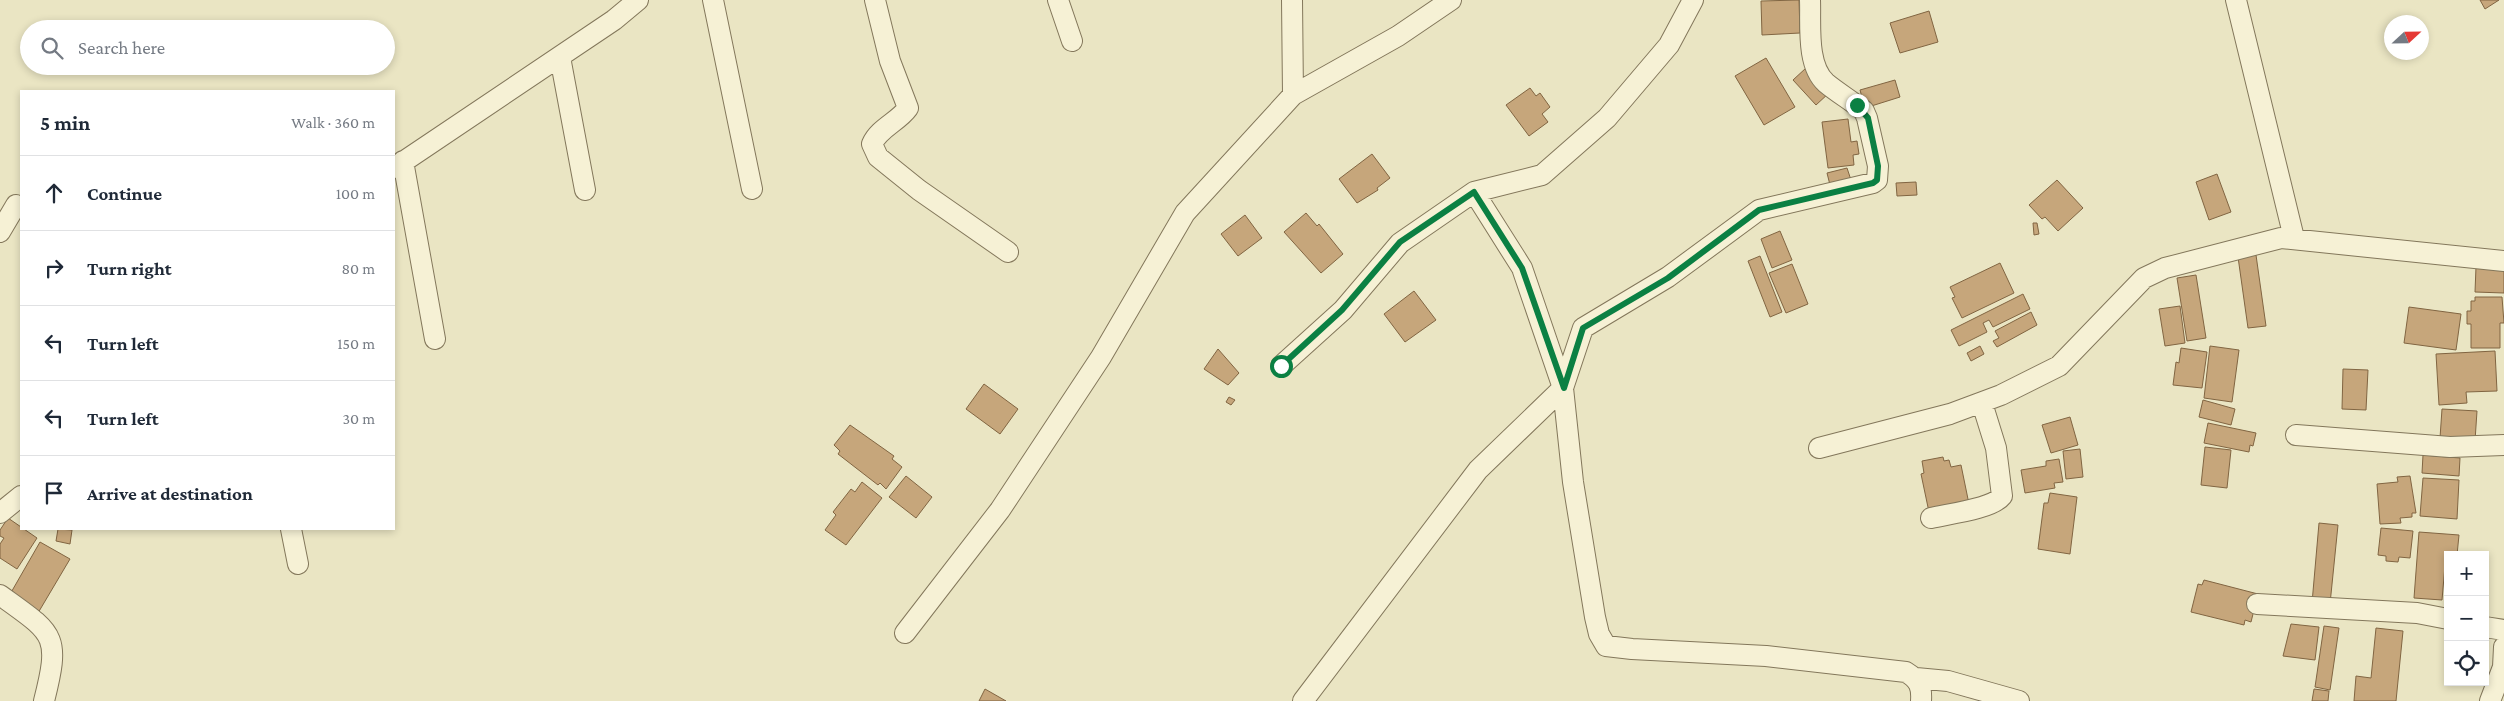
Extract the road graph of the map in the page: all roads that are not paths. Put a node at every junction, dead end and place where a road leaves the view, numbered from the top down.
1 (638, 0) edge
2 (713, 0) edge
3 (875, 0) edge
4 (1058, 0) edge
5 (1292, 0) edge
6 (1451, 0) edge
7 (1693, 0) edge
8 (1810, 0) edge
9 (2236, 0) edge
10 (1072, 42) dead end
11 (560, 57) junction
12 (1293, 95) junction
13 (398, 165) edge
14 (752, 189) dead end
15 (585, 190) dead end
16 (1474, 192) junction
17 (16, 205) dead end
18 (0, 232) edge
19 (2294, 238) junction
20 (1008, 252) dead end
21 (2504, 261) edge
22 (436, 338) dead end
23 (1281, 366) dead end
24 (1564, 388) junction
25 (1982, 402) junction
26 (2296, 434) dead end
27 (2504, 445) edge
28 (1819, 448) dead end
29 (20, 497) edge
30 (0, 514) edge
31 (1931, 518) dead end
32 (292, 530) edge
33 (298, 564) dead end
34 (0, 595) edge
35 (2257, 604) dead end
36 (2444, 618) edge
37 (2489, 627) edge
38 (2504, 630) edge
39 (905, 633) dead end
40 (2504, 660) edge
41 (1916, 678) junction
42 (44, 701) edge
43 (1303, 701) edge
44 (1921, 701) edge
45 (2019, 701) edge
46 (2490, 701) edge

1 - 11 street
2 - 14 street
3 - 20 street
4 - 10 street
5 - 12 street
6 - 12 street
7 - 16 street
8 - 24 street
9 - 19 street
11 - 13 street
11 - 15 street
12 - 39 street
13 - 22 street
16 - 23 street
16 - 24 street
17 - 18 street
19 - 21 street
19 - 25 street
24 - 41 street
24 - 43 street
25 - 28 street
25 - 31 street
26 - 27 street
29 - 30 street
32 - 33 street
34 - 42 street
35 - 36 street
37 - 38 street
40 - 46 street
41 - 44 street
41 - 45 street

